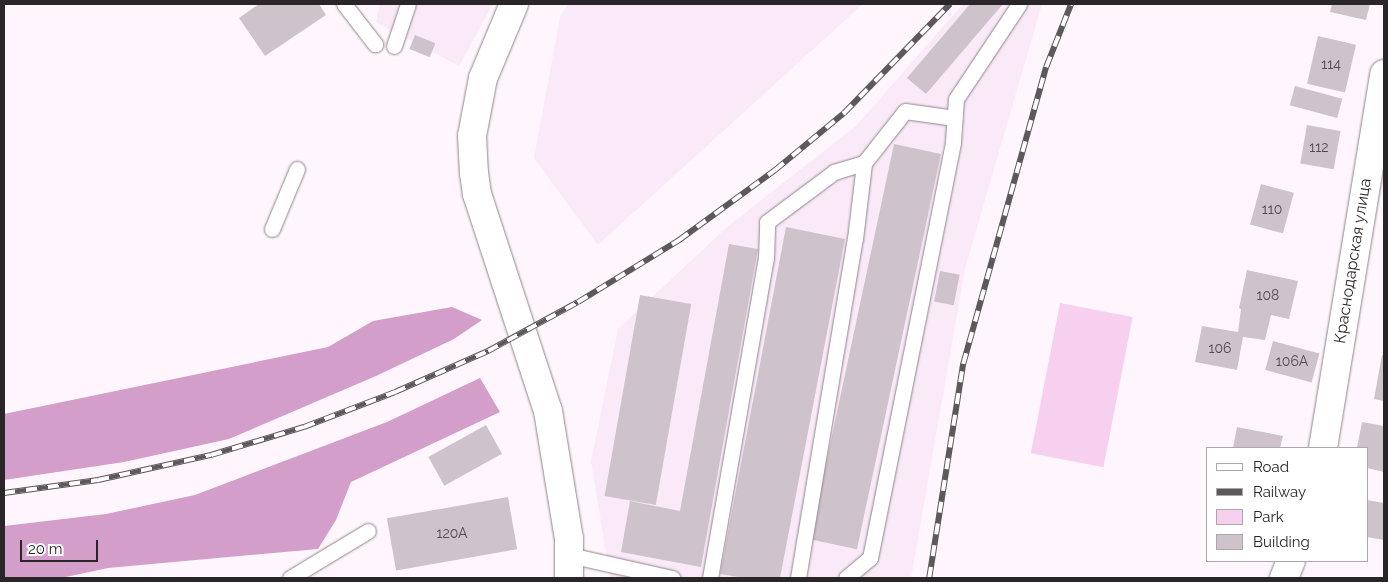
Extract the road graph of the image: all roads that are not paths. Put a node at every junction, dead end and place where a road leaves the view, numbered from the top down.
1 (344, 4) edge
2 (408, 4) edge
3 (514, 4) edge
4 (1019, 4) edge
5 (375, 44) dead end
6 (394, 46) dead end
7 (1384, 74) edge
8 (955, 118) junction
9 (864, 163) junction
10 (297, 169) dead end
11 (272, 229) dead end
12 (1323, 447) edge
13 (368, 531) dead end
14 (569, 558) edge
15 (1291, 562) edge
16 (290, 578) edge
17 (672, 578) edge
18 (710, 578) edge
19 (798, 578) edge
20 (846, 578) edge
21 (1284, 578) edge

1 - 5 lane
2 - 6 lane
3 - 14 main road
4 - 8 lane
7 - 12 main road, Краснодарская улица
8 - 9 lane
8 - 20 lane
9 - 18 lane
9 - 19 lane
10 - 11 lane
13 - 16 lane
14 - 17 lane
15 - 21 main road

